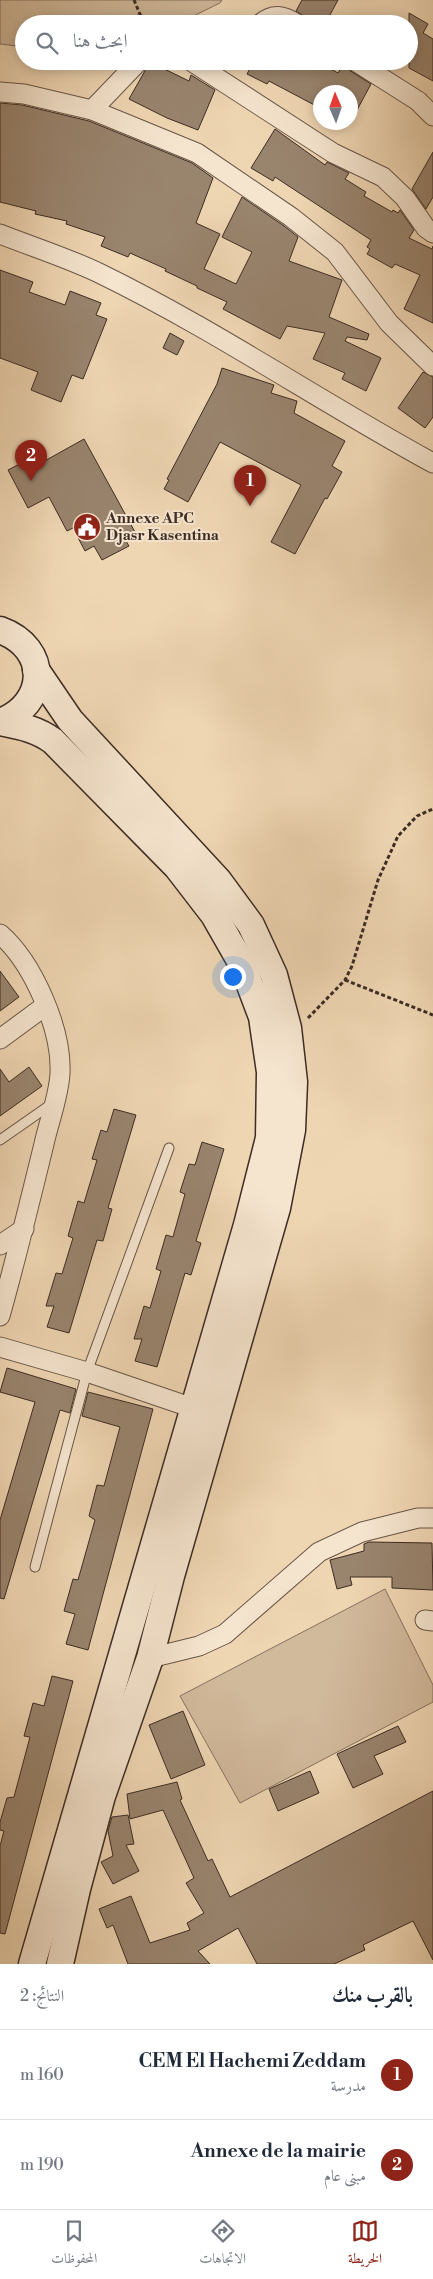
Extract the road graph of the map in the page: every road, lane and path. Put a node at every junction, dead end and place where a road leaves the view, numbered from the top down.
1 (134, 0) edge
2 (140, 15) edge
3 (130, 70) edge
4 (213, 70) edge
5 (369, 70) edge
6 (0, 92) edge
7 (92, 110) junction
8 (433, 116) edge
9 (433, 233) edge
10 (0, 234) edge
11 (433, 366) edge
12 (433, 463) edge
13 (0, 630) edge
14 (36, 670) junction
15 (0, 722) edge
16 (433, 809) edge
17 (0, 934) edge
18 (345, 980) junction
19 (45, 1006) junction
20 (433, 1015) edge
21 (289, 1037) junction
22 (0, 1039) edge
23 (54, 1102) junction
24 (0, 1140) edge
25 (169, 1148) dead end
26 (24, 1229) junction
27 (0, 1245) edge
28 (0, 1316) edge
29 (0, 1347) edge
30 (88, 1372) junction
31 (194, 1408) junction
32 (433, 1518) edge
33 (35, 1567) dead end
34 (126, 1639) junction
35 (153, 1647) junction
36 (32, 1964) edge
37 (60, 1964) edge

1 - 2 path
3 - 7 street
4 - 9 street
5 - 8 street
6 - 7 street
7 - 11 street
10 - 12 street
13 - 14 main road
14 - 15 main road
14 - 21 main road
15 - 31 main road
16 - 18 path
17 - 19 street
18 - 20 path
18 - 21 path
19 - 22 street
19 - 23 street
21 - 35 main road
23 - 24 lane
23 - 26 street
25 - 30 lane
26 - 27 street
26 - 28 street
29 - 30 street
30 - 31 street
30 - 33 lane
31 - 34 main road
32 - 35 street
34 - 35 main road
34 - 36 main road
35 - 37 main road

